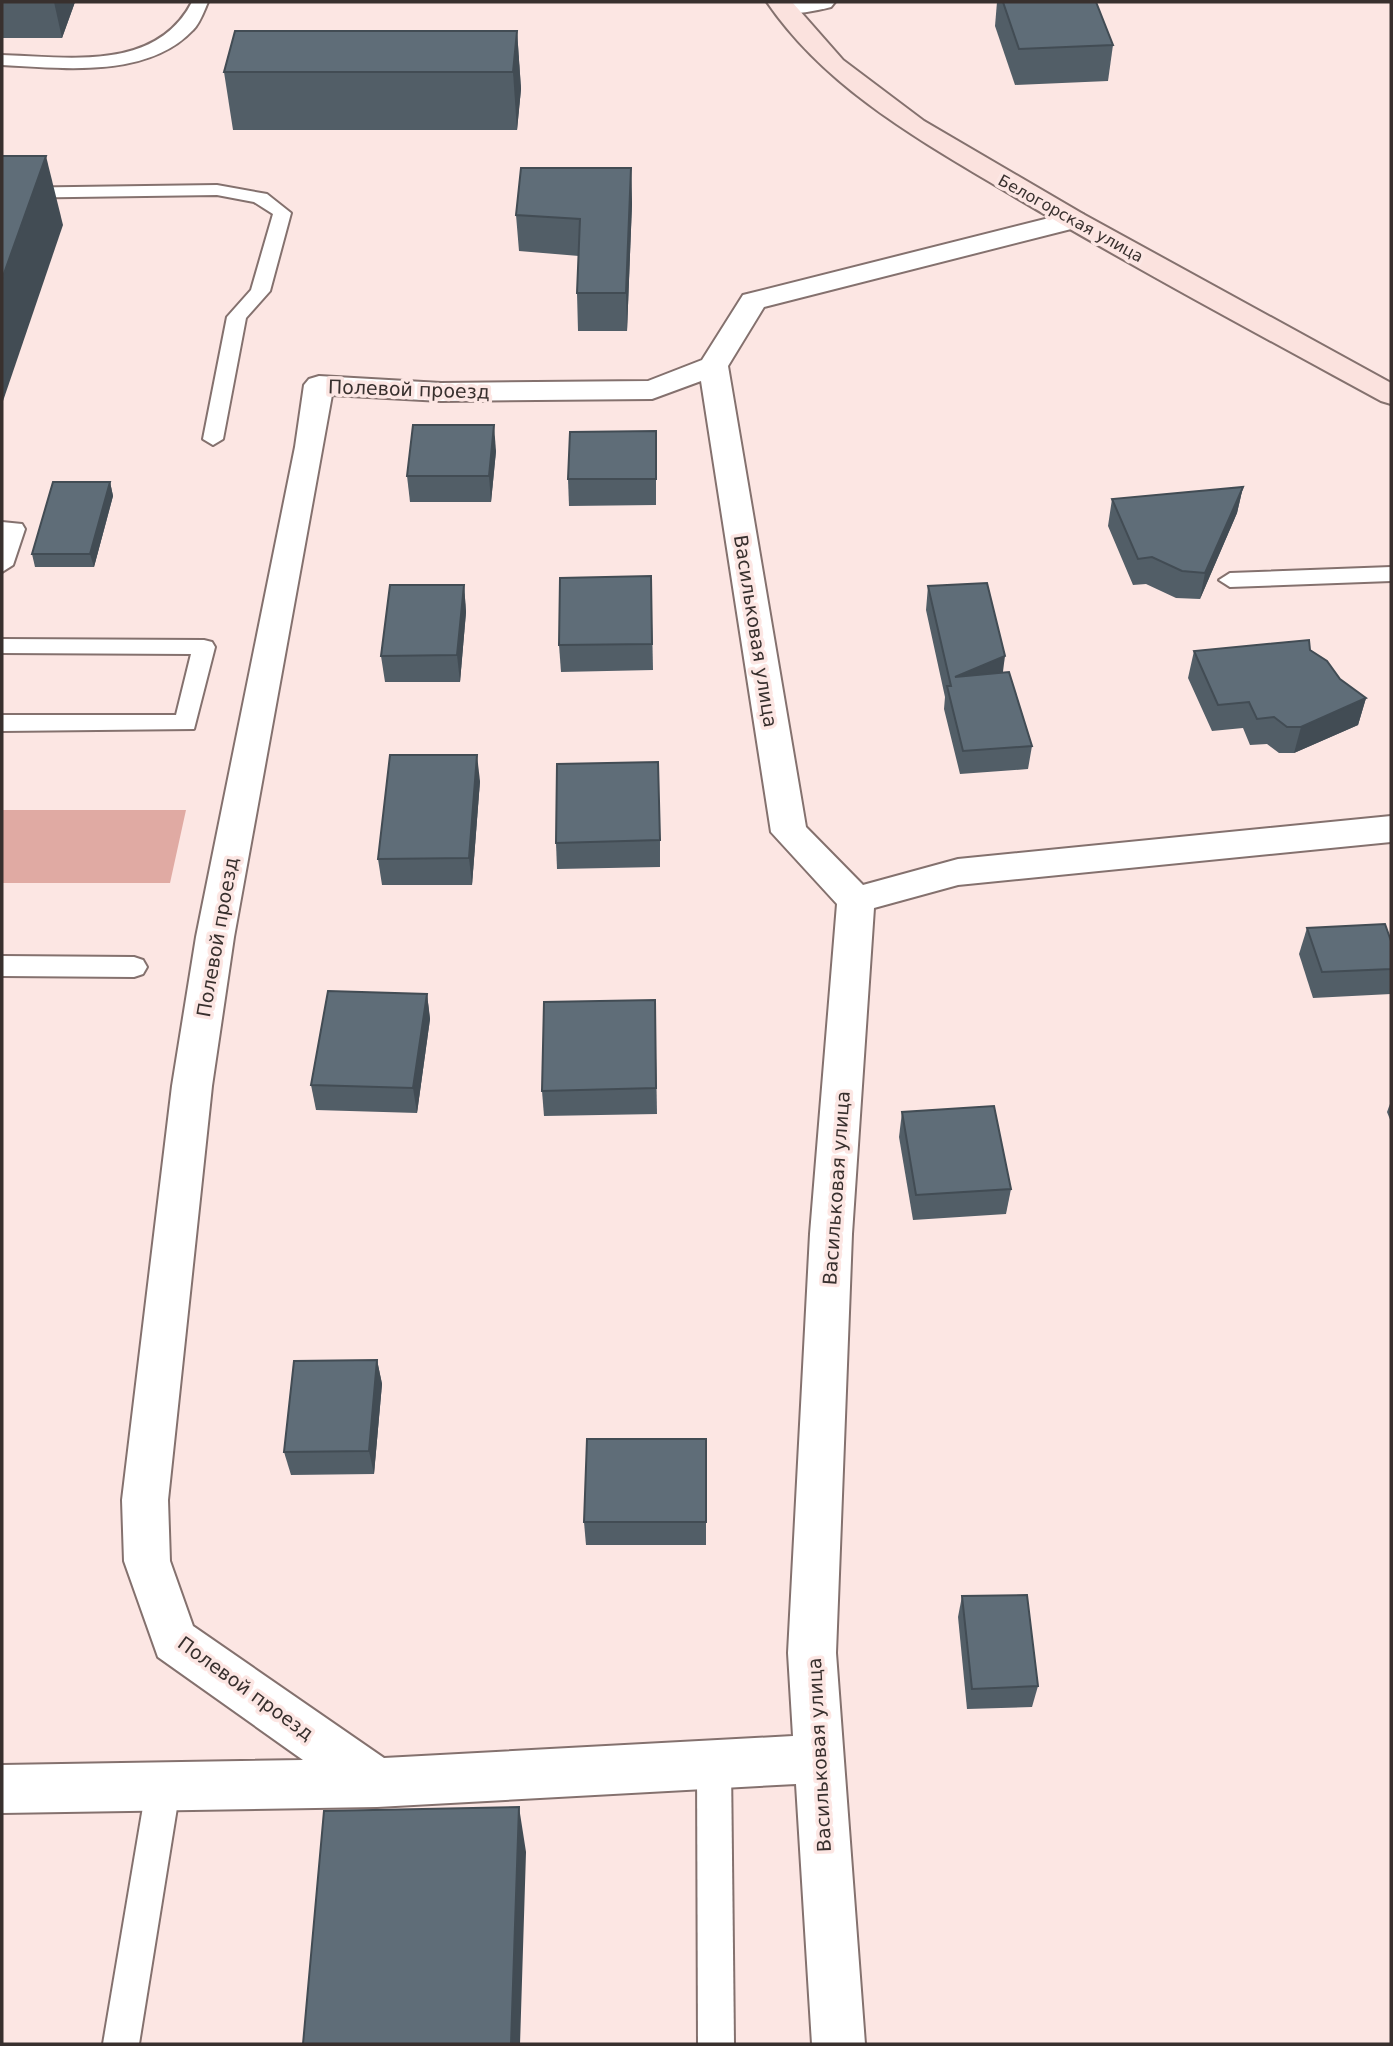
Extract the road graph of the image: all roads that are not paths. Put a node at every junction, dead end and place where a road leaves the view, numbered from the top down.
1 (201, 2) edge
2 (824, 2) edge
3 (781, 4) edge
4 (2, 60) edge
5 (2, 192) edge
6 (1073, 220) junction
7 (713, 366) junction
8 (1391, 395) edge
9 (213, 439) dead end
10 (2, 529) edge
11 (2, 565) edge
12 (1391, 574) edge
13 (1230, 580) dead end
14 (2, 646) edge
15 (2, 723) edge
16 (1391, 829) edge
17 (856, 900) junction
18 (2, 966) edge
19 (134, 967) dead end
20 (818, 1759) junction
21 (714, 1764) junction
22 (377, 1783) junction
23 (163, 1788) junction
24 (2, 1789) edge
25 (121, 2044) edge
26 (716, 2044) edge
27 (839, 2044) edge

1 - 4 lane
2 - 3 street
3 - 6 street, Белогорская улица
5 - 9 lane
6 - 7 street
6 - 8 street, Белогорская улица
7 - 17 street, Васильковая улица
7 - 22 street, Полевой проезд
10 - 11 lane
12 - 13 lane
14 - 15 lane
16 - 17 street
17 - 20 street, Васильковая улица
18 - 19 lane
20 - 21 street
20 - 27 street, Васильковая улица
21 - 22 street
21 - 26 lane
22 - 23 street
23 - 24 street
23 - 25 lane

